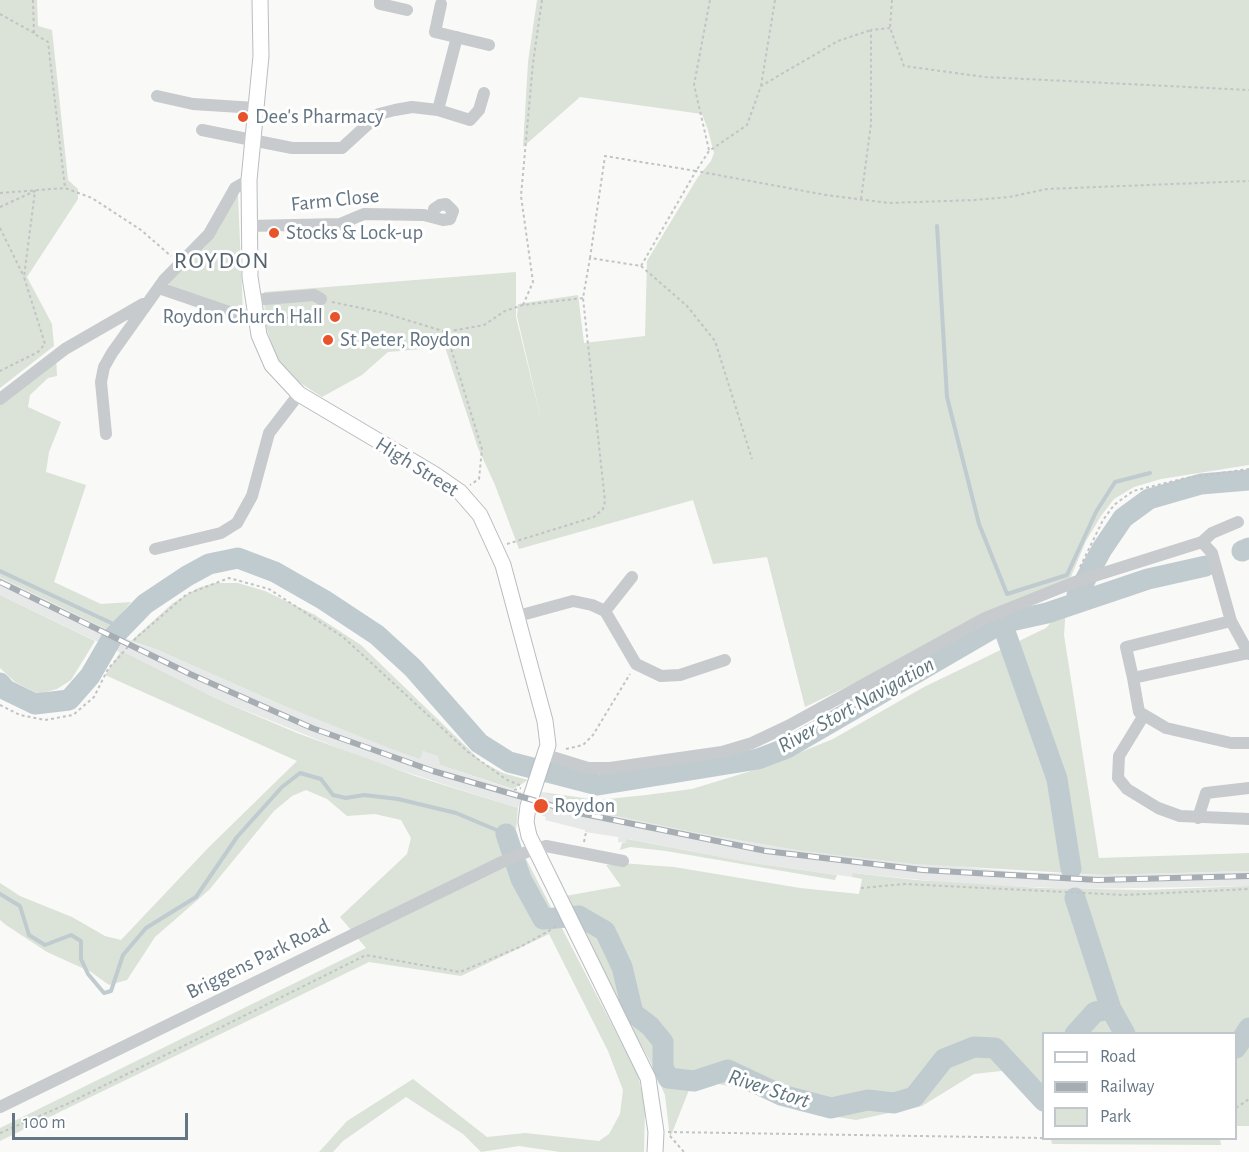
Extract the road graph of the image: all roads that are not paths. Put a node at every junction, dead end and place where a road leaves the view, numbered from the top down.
1 (260, 0) edge
2 (380, 0) edge
3 (441, 4) dead end
4 (407, 10) dead end
5 (457, 37) junction
6 (489, 45) dead end
7 (484, 93) dead end
8 (157, 96) dead end
9 (256, 108) junction
10 (438, 110) junction
11 (202, 130) dead end
12 (252, 141) junction
13 (249, 180) junction
14 (429, 216) dead end
15 (249, 226) junction
16 (159, 288) junction
17 (321, 299) road end
18 (254, 310) junction
19 (299, 394) junction
20 (0, 399) edge
21 (106, 434) dead end
22 (1238, 522) dead end
23 (1202, 542) junction
24 (155, 549) dead end
25 (632, 577) dead end
26 (605, 611) junction
27 (518, 616) junction
28 (1231, 621) junction
29 (1249, 653) edge
30 (725, 660) dead end
31 (1133, 678) junction
32 (1144, 714) junction
33 (1249, 743) edge
34 (545, 758) junction
35 (1249, 788) edge
36 (1198, 818) junction
37 (1249, 819) edge
38 (522, 854) junction
39 (623, 861) dead end
40 (0, 1107) edge
41 (655, 1152) edge

1 - 9 main road, High Street
2 - 4 street
3 - 5 street
5 - 6 street
5 - 10 street
7 - 10 street
8 - 9 street
9 - 12 main road, High Street
10 - 12 street
11 - 12 street
12 - 13 main road, High Street
13 - 15 main road, High Street
13 - 16 street
14 - 15 street, Farm Close
15 - 18 main road, High Street
16 - 18 street
16 - 20 street
16 - 21 street
17 - 18 street
18 - 19 main road, High Street
19 - 24 street
19 - 27 main road, High Street
22 - 23 street
23 - 28 street
23 - 34 street
25 - 26 street
26 - 27 street
26 - 30 street
27 - 34 main road, High Street
28 - 29 street
28 - 31 street
29 - 31 street
31 - 32 street
32 - 33 street
32 - 36 street
34 - 38 main road
35 - 36 street
36 - 37 street
38 - 39 street
38 - 40 street, Briggens Park Road
38 - 41 main road

